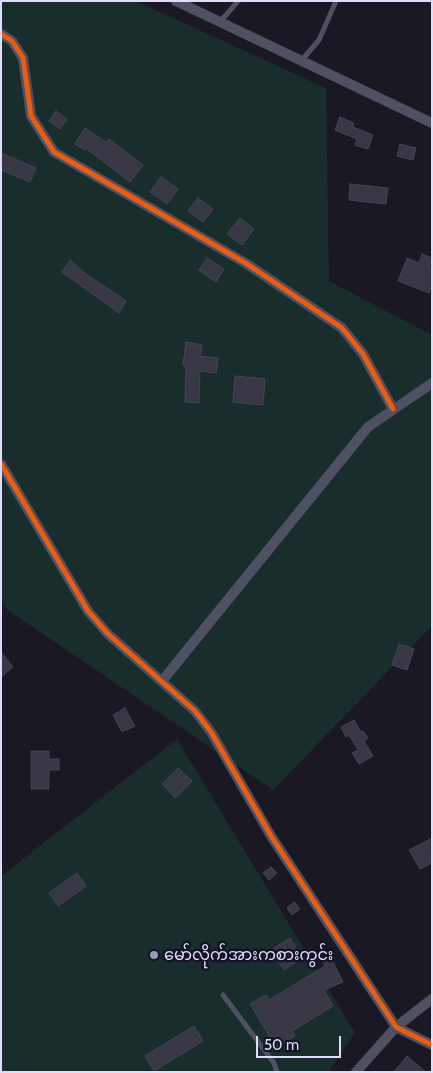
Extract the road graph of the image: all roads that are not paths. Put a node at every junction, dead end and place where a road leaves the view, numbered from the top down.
1 (176, 1) edge
2 (238, 1) edge
3 (336, 1) edge
4 (220, 22) junction
5 (1, 34) edge
6 (301, 61) junction
7 (432, 123) edge
8 (432, 383) edge
9 (393, 409) junction
10 (1, 464) edge
11 (162, 682) junction
12 (223, 995) dead end
13 (432, 999) edge
14 (396, 1027) junction
15 (432, 1044) edge
16 (277, 1072) edge
17 (356, 1072) edge

1 - 4 street
2 - 4 lane
3 - 6 lane
4 - 6 street
5 - 9 street
6 - 7 street
8 - 9 street
9 - 11 street
10 - 11 street
11 - 14 street
12 - 16 lane
13 - 14 street
14 - 15 street
14 - 17 street

